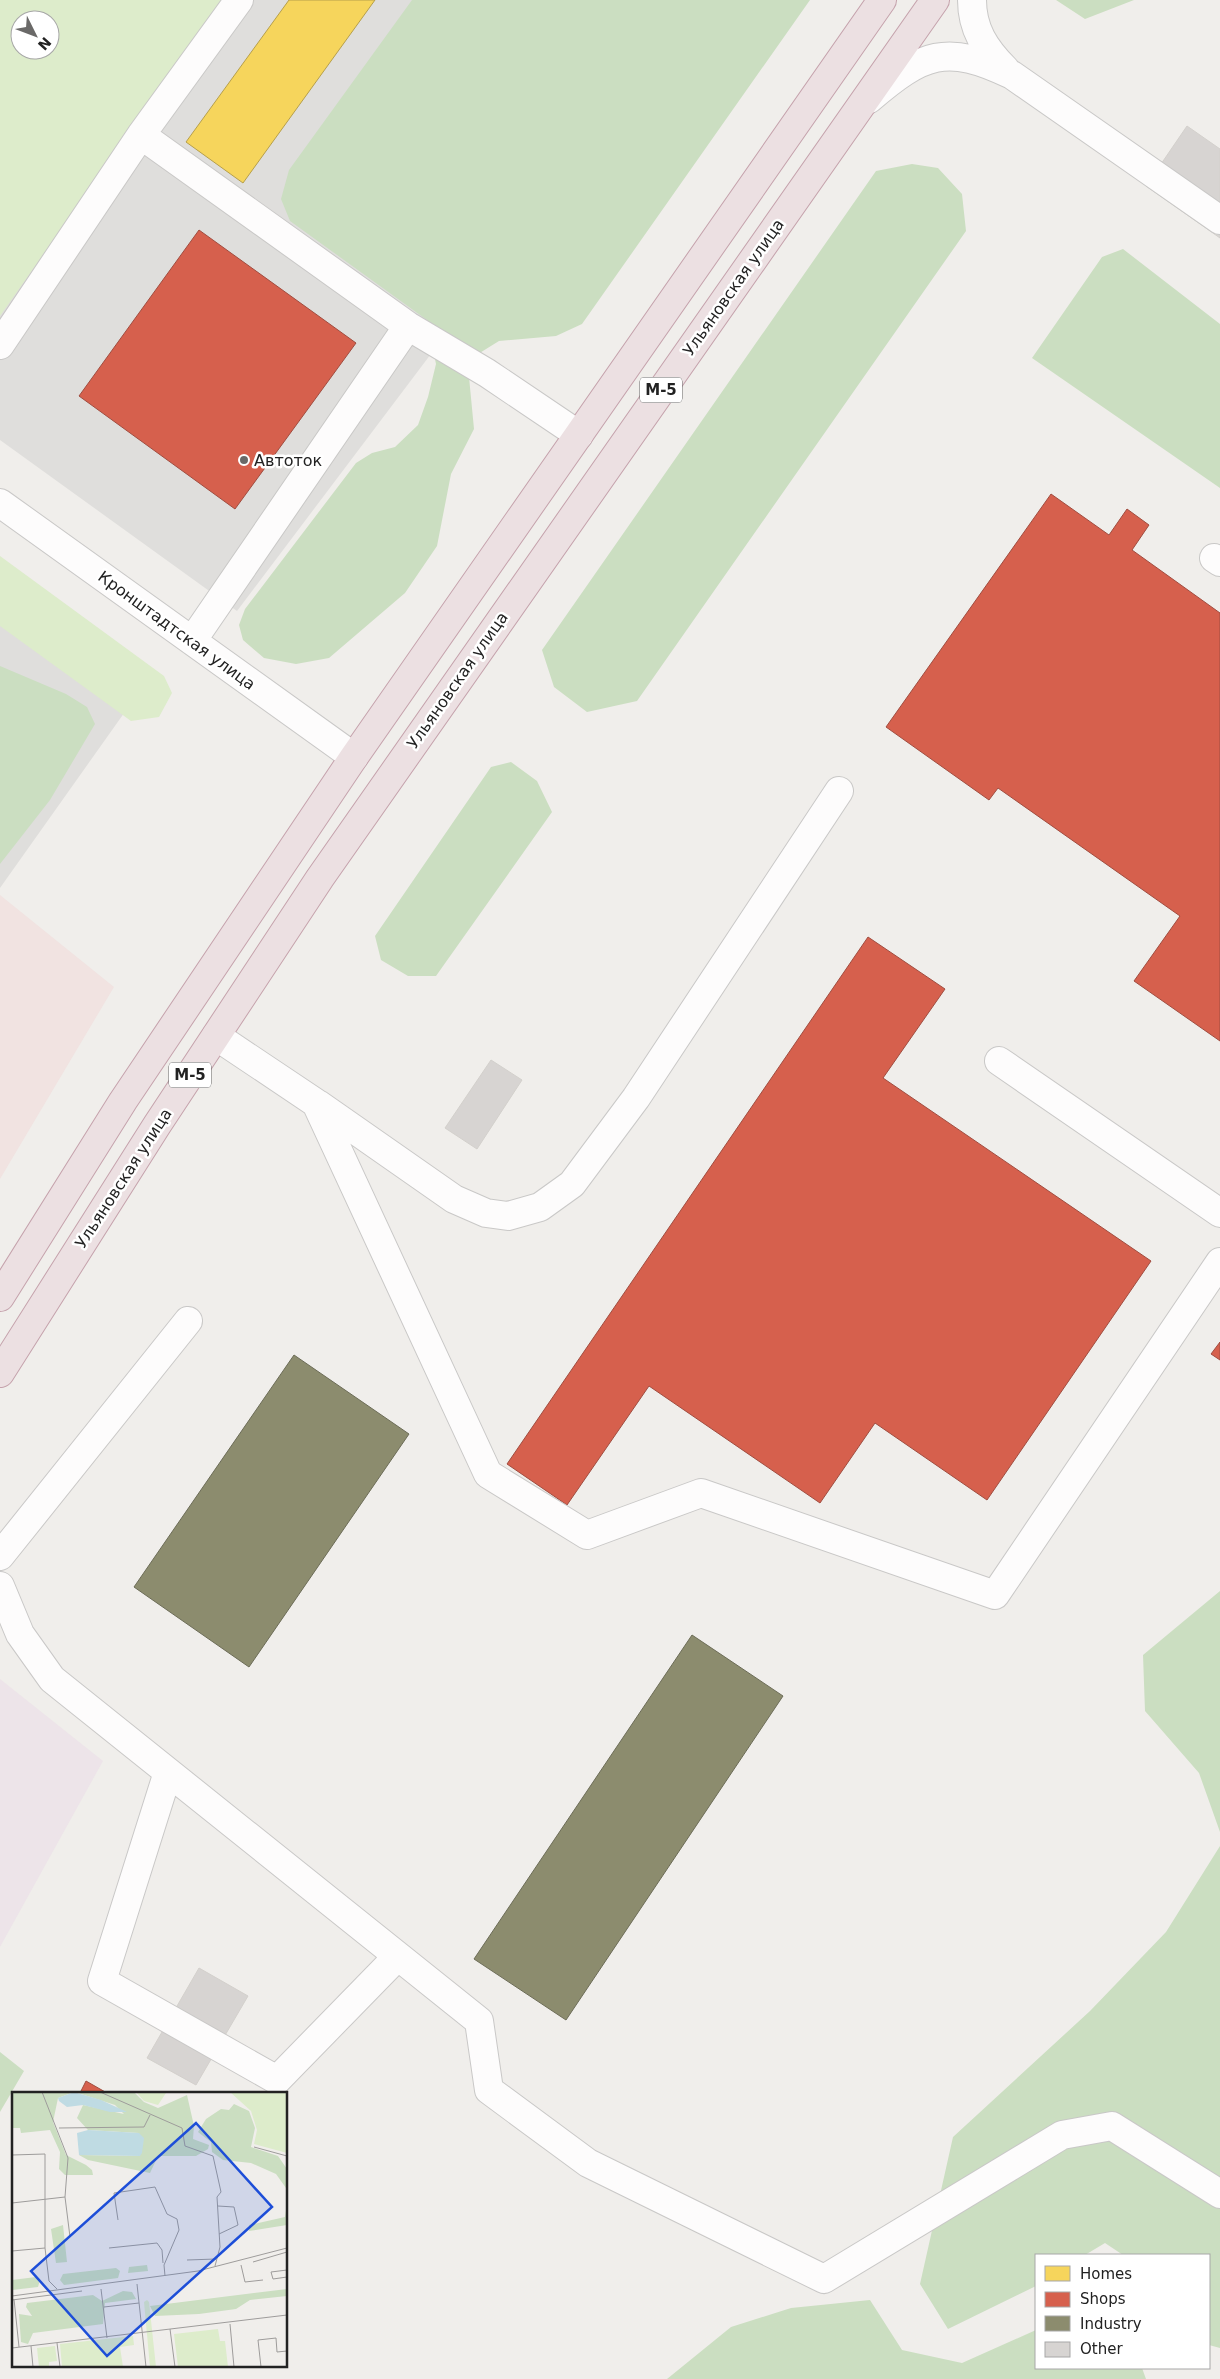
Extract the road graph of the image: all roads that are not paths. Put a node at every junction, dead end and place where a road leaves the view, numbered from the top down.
1 (239, 0) edge
2 (882, 0) edge
3 (935, 0) edge
4 (972, 0) edge
5 (1012, 75) junction
6 (858, 109) junction
7 (141, 135) junction
8 (1220, 220) edge
9 (408, 326) junction
10 (0, 345) edge
11 (579, 435) junction
12 (0, 503) edge
13 (192, 641) junction
14 (354, 757) junction
15 (387, 780) junction
16 (839, 791) dead end
17 (216, 1036) junction
18 (999, 1061) dead end
19 (316, 1103) junction
20 (1220, 1213) edge
21 (1220, 1262) edge
22 (0, 1297) edge
23 (188, 1321) dead end
24 (0, 1373) edge
25 (0, 1556) edge
26 (0, 1586) edge
27 (168, 1772) junction
28 (398, 1956) junction
29 (1220, 2194) edge

1 - 7 street
2 - 11 highway, М-5
3 - 6 highway, Ульяновская улица / М-5
4 - 5 street
5 - 6 street
5 - 8 street
6 - 15 highway, Ульяновская улица / М-5
7 - 9 street
7 - 10 street
9 - 11 street
9 - 13 street
11 - 14 highway, М-5
12 - 13 street, Кронштадтская улица
13 - 14 street, Кронштадтская улица
14 - 15 highway
14 - 22 highway, М-5
15 - 17 highway, Ульяновская улица / М-5
16 - 19 street
17 - 19 street
17 - 24 highway, Ульяновская улица / М-5
18 - 20 street
19 - 21 street
23 - 25 street
26 - 27 street
27 - 28 street
27 - 28 street
28 - 29 street

